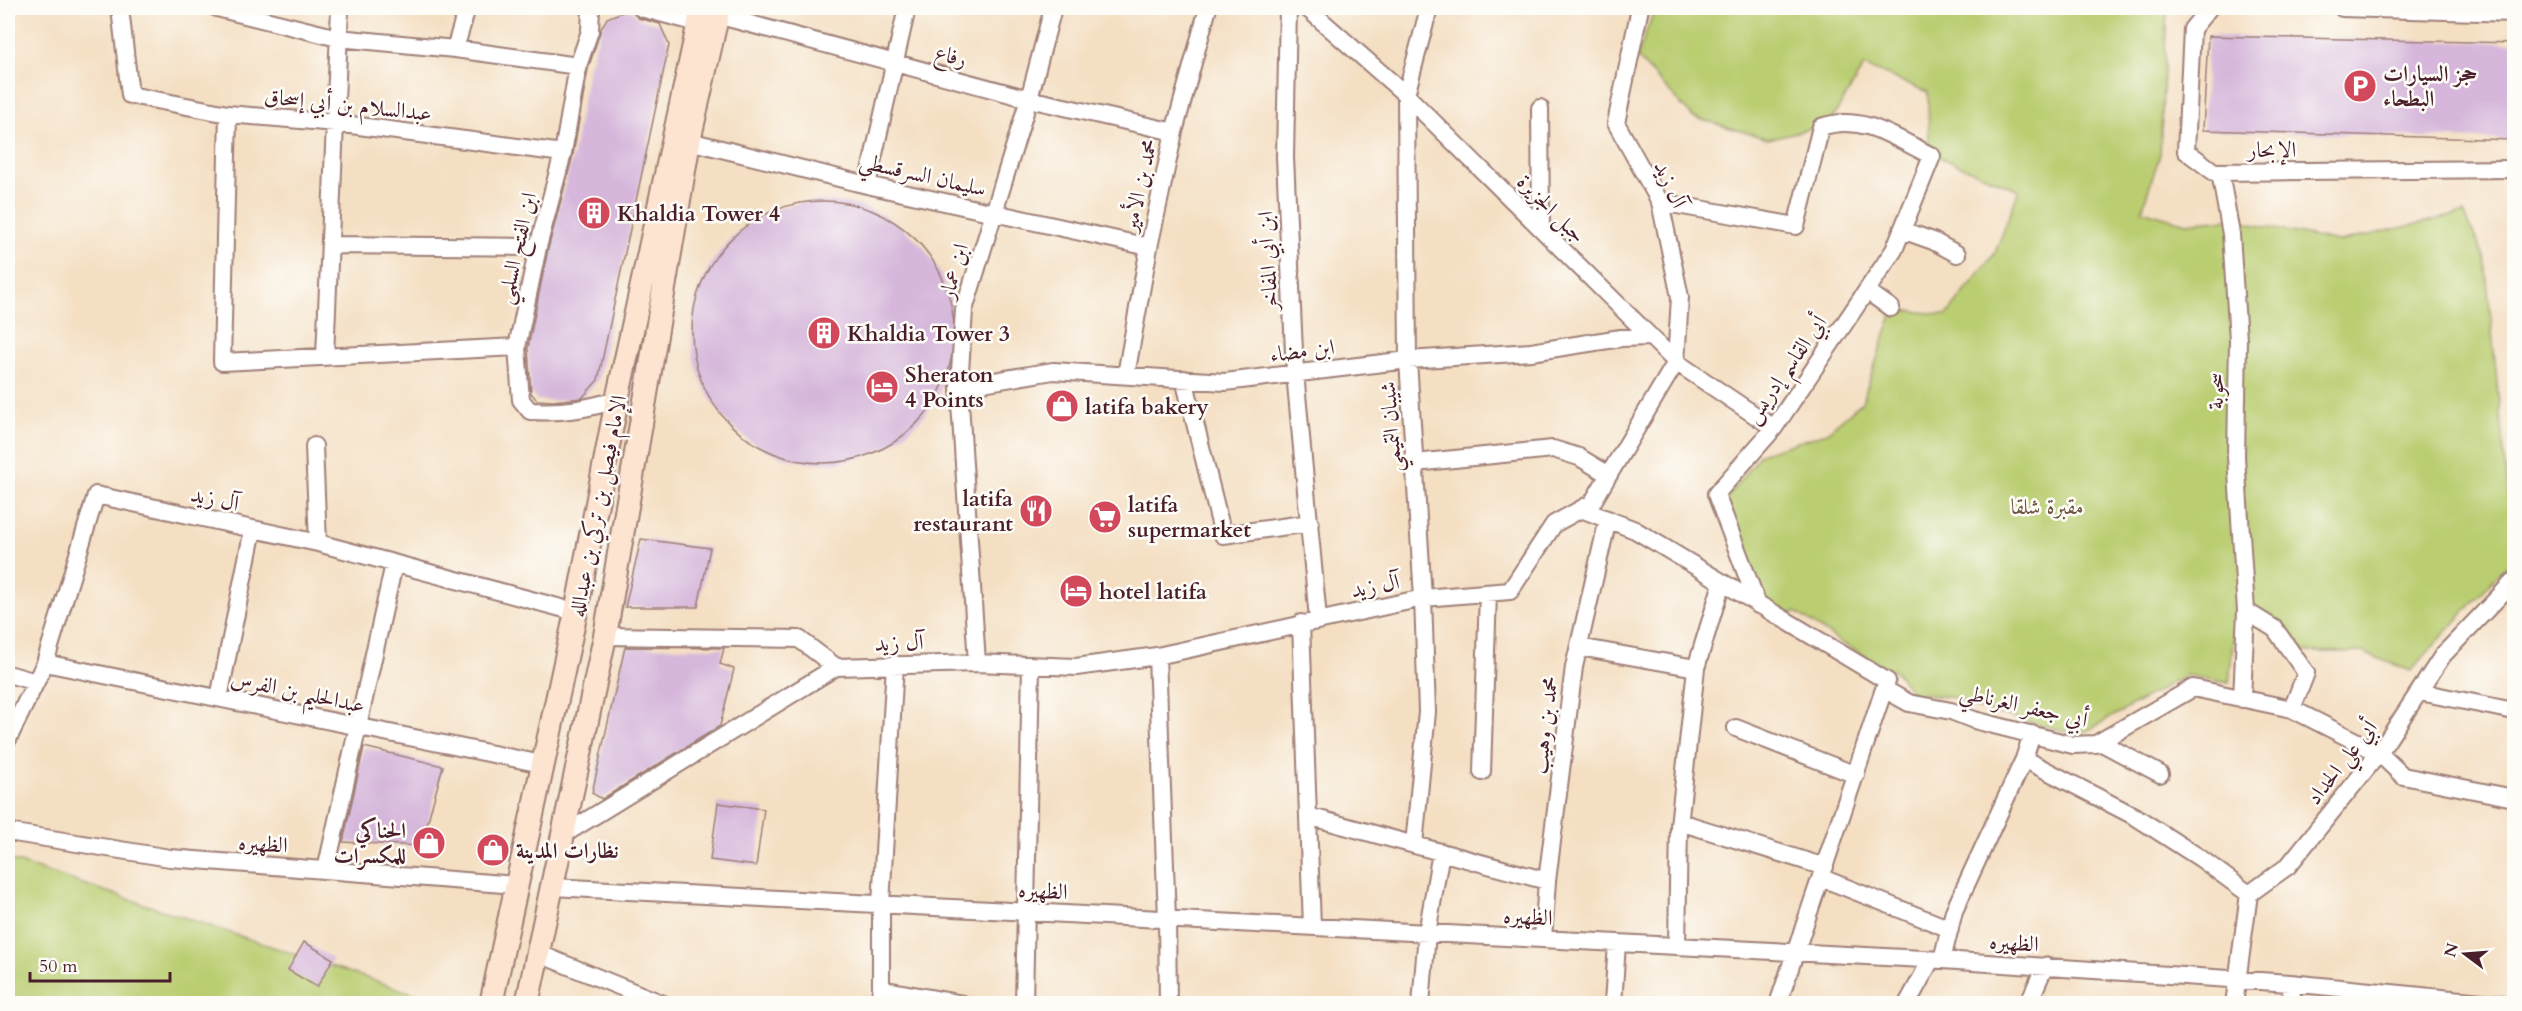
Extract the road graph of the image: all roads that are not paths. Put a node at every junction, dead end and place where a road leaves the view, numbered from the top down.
1 (120, 8) edge
2 (217, 8) edge
3 (340, 8) edge
4 (467, 8) edge
5 (591, 8) edge
6 (641, 8) edge
7 (908, 8) edge
8 (1053, 8) edge
9 (1208, 8) edge
10 (1288, 8) edge
11 (1307, 8) edge
12 (1429, 8) edge
13 (1640, 8) edge
14 (2209, 8) edge
15 (2342, 8) edge
16 (709, 13) edge
17 (2514, 13) edge
18 (338, 38) junction
19 (455, 49) junction
20 (894, 64) junction
21 (578, 66) junction
22 (1406, 95) junction
23 (1029, 99) junction
24 (1540, 108) dead end
25 (228, 114) junction
26 (336, 123) junction
27 (1174, 132) junction
28 (689, 141) junction
29 (563, 153) junction
30 (2514, 169) edge
31 (2220, 172) junction
32 (867, 185) junction
33 (1660, 202) junction
34 (993, 214) junction
35 (1541, 228) junction
36 (1902, 230) junction
37 (330, 245) junction
38 (538, 247) junction
39 (1149, 247) junction
40 (1957, 254) dead end
41 (1867, 291) junction
42 (1891, 308) dead end
43 (1650, 337) junction
44 (517, 347) junction
45 (324, 356) junction
46 (1408, 360) junction
47 (1676, 362) junction
48 (1295, 373) junction
49 (1126, 375) junction
50 (1184, 379) junction
51 (959, 387) junction
52 (617, 400) junction
53 (1774, 428) junction
54 (314, 446) dead end
55 (1415, 463) junction
56 (1609, 475) junction
57 (1581, 509) junction
58 (1608, 519) junction
59 (1310, 523) junction
60 (253, 529) junction
61 (318, 543) junction
62 (394, 564) junction
63 (2514, 581) edge
64 (1722, 583) junction
65 (1488, 593) junction
66 (1423, 598) junction
67 (1758, 605) junction
68 (2246, 611) junction
69 (576, 612) junction
70 (1318, 619) junction
71 (1301, 623) junction
72 (605, 636) junction
73 (1579, 647) junction
74 (1157, 656) junction
75 (45, 663) junction
76 (977, 663) junction
77 (895, 664) junction
78 (1031, 665) junction
79 (836, 667) junction
80 (1696, 668) junction
81 (8, 674) edge
82 (36, 682) junction
83 (1884, 689) junction
84 (2420, 693) junction
85 (219, 698) junction
86 (2242, 699) junction
87 (2292, 709) junction
88 (2514, 711) edge
89 (357, 726) junction
90 (1736, 728) dead end
91 (2032, 735) junction
92 (8, 739) edge
93 (2100, 742) junction
94 (2379, 753) junction
95 (2024, 759) junction
96 (542, 764) junction
97 (1482, 772) dead end
98 (2160, 774) dead end
99 (1856, 775) junction
100 (2514, 798) edge
101 (1308, 816) junction
102 (1680, 822) junction
103 (8, 832) edge
104 (563, 835) junction
105 (1414, 845) junction
106 (1440, 852) junction
107 (326, 870) junction
108 (1824, 873) junction
109 (1547, 881) junction
110 (516, 885) junction
111 (552, 887) junction
112 (2249, 894) junction
113 (881, 904) junction
114 (1026, 912) junction
115 (1167, 919) junction
116 (1312, 927) junction
117 (1950, 929) junction
118 (1427, 933) junction
119 (1543, 939) junction
120 (1617, 943) junction
121 (1677, 946) junction
122 (1797, 952) junction
123 (537, 953) junction
124 (1936, 960) junction
125 (2045, 966) junction
126 (2238, 981) junction
127 (2290, 983) junction
128 (880, 996) edge
129 (491, 1004) edge
130 (527, 1004) edge
131 (663, 1004) edge
132 (963, 1004) edge
133 (1024, 1004) edge
134 (1168, 1004) edge
135 (1422, 1004) edge
136 (1613, 1004) edge
137 (1778, 1004) edge
138 (1907, 1004) edge
139 (2028, 1004) edge
140 (2234, 1004) edge
141 (2292, 1004) edge
142 (2502, 1004) edge

1 - 25 street, عبدالسلام بن أبي إسحاق
2 - 18 street
3 - 18 street
4 - 19 street
5 - 21 street, ابن الفتح السلمي
6 - 16 street, رفاع
7 - 20 street
8 - 23 street, ابن عمار
9 - 27 street, محمد بن الأمير
10 - 48 street, ابن أبي المفاخر
11 - 22 street, جبل الجزيرة
12 - 22 street, شيبان التميمي
13 - 33 street, آل زيد
14 - 31 street, الإبحار
15 - 17 street
16 - 20 street, رفاع
16 - 28 main road, الإمام فيصل بن تركي بن عبدالله
16 - 52 main road, الإمام فيصل بن تركي بن عبدالله
18 - 19 street
18 - 26 street
19 - 21 street
20 - 23 street, رفاع
20 - 32 street
21 - 29 street, ابن الفتح السلمي
22 - 35 street, جبل الجزيرة
22 - 46 street, شيبان التميمي
23 - 27 street, رفاع
23 - 34 street, ابن عمار
24 - 35 street
25 - 26 street, عبدالسلام بن أبي إسحاق
25 - 45 street
26 - 29 street, عبدالسلام بن أبي إسحاق
26 - 37 street
27 - 39 street, محمد بن الأمير
28 - 32 street, سليمان السرقسطي
28 - 72 main road, الإمام فيصل بن تركي بن عبدالله
29 - 38 street, ابن الفتح السلمي
30 - 31 street, الإبحار
31 - 68 street, سحوبة
32 - 34 street, سليمان السرقسطي
33 - 36 street, أبي القاسم إدريس
33 - 47 street, آل زيد
34 - 39 street, سليمان السرقسطي
34 - 51 street, ابن عمار
35 - 43 street, جبل الجزيرة
36 - 40 street
36 - 41 street, أبي القاسم إدريس
37 - 38 street
37 - 45 street
38 - 44 street, ابن الفتح السلمي
39 - 49 street, محمد بن الأمير
41 - 42 street
41 - 53 street, أبي القاسم إدريس
43 - 46 street, ابن مضاء
43 - 47 street, جبل الجزيرة
44 - 45 street
44 - 52 street, ابن الفتح السلمي
46 - 48 street, ابن مضاء
46 - 55 street, شيبان التميمي
47 - 53 street, جبل الجزيرة
47 - 56 street, آل زيد
48 - 50 street, ابن مضاء
48 - 59 street, ابن أبي المفاخر
49 - 50 street, ابن مضاء
49 - 51 street, ابن مضاء
50 - 59 street
51 - 76 street, ابن عمار
52 - 69 main road, الإمام فيصل بن تركي بن عبدالله
53 - 67 street, أبي القاسم إدريس
54 - 61 street
55 - 56 street
55 - 66 street, شيبان التميمي
56 - 57 street, آل زيد
57 - 58 street, أبي جعفر الغرناطي
57 - 65 street, آل زيد
58 - 64 street, أبي جعفر الغرناطي
58 - 73 street, محمد بن وهيب
59 - 70 street, ابن أبي المفاخر
60 - 61 street, آل زيد
60 - 75 street, آل زيد
60 - 85 street
61 - 62 street, آل زيد
62 - 69 street, آل زيد
62 - 89 street
63 - 84 street, أبي علي الحداد
64 - 67 street, أبي جعفر الغرناطي
64 - 80 street
65 - 66 street, آل زيد
65 - 97 street
66 - 70 street, آل زيد
66 - 105 street, شيبان التميمي
67 - 83 street, أبي جعفر الغرناطي
68 - 86 street, سحوبة
68 - 87 street
69 - 96 main road, الإمام فيصل بن تركي بن عبدالله
70 - 71 street, آل زيد
71 - 74 street, آل زيد
71 - 101 street
72 - 79 street
72 - 104 main road, الإمام فيصل بن تركي بن عبدالله
73 - 80 street
73 - 109 street, محمد بن وهيب
74 - 78 street, آل زيد
74 - 115 street
75 - 82 street, آل زيد
75 - 85 street, عبدالحليم بن الفرس
76 - 77 street, آل زيد
76 - 78 street, آل زيد
77 - 79 street, آل زيد
77 - 113 street
78 - 114 street
79 - 104 street
80 - 102 street
81 - 82 street
82 - 92 street, آل زيد
83 - 91 street, أبي جعفر الغرناطي
83 - 99 street
84 - 88 street
84 - 94 street, أبي علي الحداد
85 - 89 street, عبدالحليم بن الفرس
86 - 87 street, أبي جعفر الغرناطي
86 - 93 street, أبي جعفر الغرناطي
87 - 94 street, أبي جعفر الغرناطي
89 - 96 street, عبدالحليم بن الفرس
89 - 107 street
90 - 99 street
91 - 93 street, أبي جعفر الغرناطي
91 - 95 street
93 - 98 street
94 - 100 street, أبي جعفر الغرناطي
94 - 112 street, أبي علي الحداد
95 - 112 street
95 - 117 street
96 - 110 main road, الإمام فيصل بن تركي بن عبدالله
99 - 108 street
101 - 105 street
101 - 116 street
102 - 108 street
102 - 121 street
103 - 107 street, الظهيره
104 - 111 main road, الإمام فيصل بن تركي بن عبدالله
105 - 106 street
106 - 109 street
106 - 118 street
107 - 110 street, الظهيره
108 - 117 street
108 - 122 street
109 - 119 street, محمد بن وهيب
110 - 129 main road, الإمام فيصل بن تركي بن عبدالله
111 - 113 street, الظهيره
111 - 123 main road, الإمام فيصل بن تركي بن عبدالله
112 - 126 street
113 - 114 street, الظهيره
113 - 128 street
114 - 115 street, الظهيره
114 - 133 street
115 - 116 street, الظهيره
115 - 134 street
116 - 118 street, الظهيره
117 - 124 street
118 - 119 street, الظهيره
118 - 135 street
119 - 120 street, الظهيره
120 - 121 street, الظهيره
120 - 136 street
121 - 122 street, الظهيره
122 - 124 street, الظهيره
122 - 137 street
123 - 130 main road, الإمام فيصل بن تركي بن عبدالله
123 - 131 street
124 - 125 street, الظهيره
124 - 138 street
125 - 126 street, الظهيره
125 - 139 street
126 - 127 street, الظهيره
126 - 140 street
127 - 141 street
127 - 142 street, الظهيره
128 - 132 street

